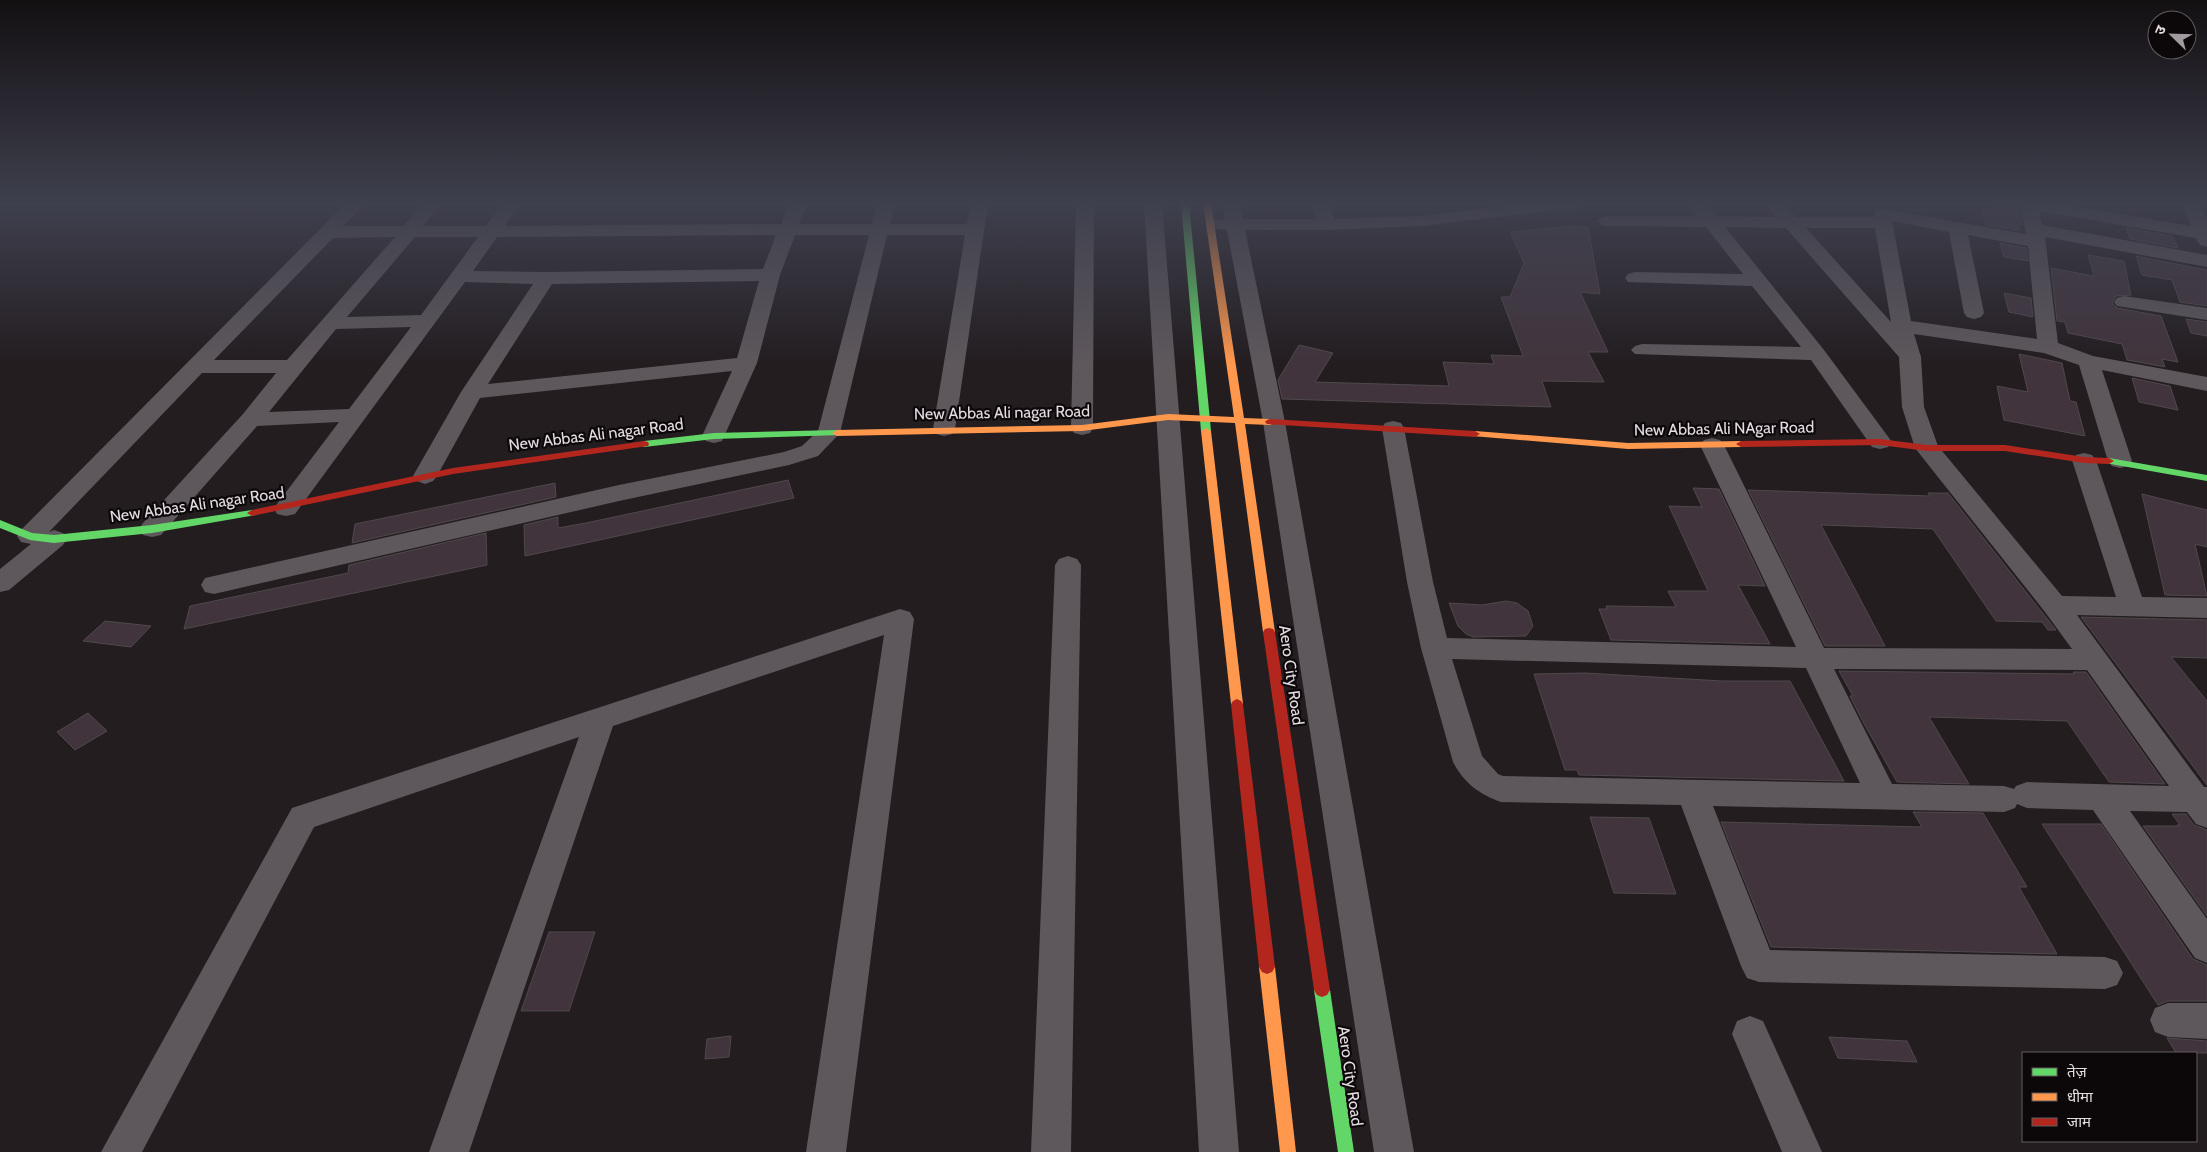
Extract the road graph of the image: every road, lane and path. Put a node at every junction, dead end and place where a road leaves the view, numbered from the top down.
1 (304, 257) edge
2 (388, 257) edge
3 (472, 257) edge
4 (778, 257) edge
5 (872, 257) edge
6 (971, 257) edge
7 (1084, 257) edge
8 (1157, 257) edge
9 (1190, 257) edge
10 (1227, 257) edge
11 (1235, 257) edge
12 (1739, 257) edge
13 (1822, 257) edge
14 (1883, 257) edge
15 (1963, 257) edge
16 (2037, 257) edge
17 (2178, 257) edge
18 (2207, 261) edge
19 (770, 275) junction
20 (458, 276) junction
21 (546, 278) junction
22 (1635, 278) dead end
23 (1759, 280) junction
24 (2124, 302) dead end
25 (1974, 313) dead end
26 (2207, 314) edge
27 (428, 321) junction
28 (331, 323) junction
29 (1902, 326) junction
30 (2048, 348) junction
31 (1642, 350) dead end
32 (1817, 354) junction
33 (1910, 357) junction
34 (2088, 361) junction
35 (746, 363) junction
36 (293, 366) junction
37 (195, 367) junction
38 (2207, 384) edge
39 (472, 392) junction
40 (356, 415) junction
41 (1168, 418) junction
42 (250, 419) junction
43 (1205, 419) junction
44 (1238, 421) junction
45 (1274, 422) junction
46 (1082, 428) junction
47 (1393, 428) junction
48 (944, 429) junction
49 (829, 433) junction
50 (714, 436) junction
51 (1880, 442) junction
52 (1712, 445) junction
53 (1927, 448) junction
54 (2084, 460) junction
55 (2120, 461) junction
56 (424, 476) junction
57 (2207, 478) edge
58 (286, 508) junction
59 (0, 524) edge
60 (152, 529) junction
61 (42, 538) junction
62 (1068, 566) dead end
63 (9, 574) edge
64 (214, 585) dead end
65 (2055, 606) junction
66 (2132, 606) junction
67 (2207, 608) edge
68 (1435, 648) junction
69 (1815, 658) junction
70 (2096, 660) junction
71 (601, 718) junction
72 (1692, 793) junction
73 (2102, 797) junction
74 (1883, 798) junction
75 (2203, 805) edge
76 (2207, 947) edge
77 (2105, 973) dead end
78 (2168, 1020) dead end
79 (2207, 1021) edge
80 (1750, 1034) dead end
81 (121, 1152) edge
82 (449, 1152) edge
83 (826, 1152) edge
84 (1051, 1152) edge
85 (1219, 1152) edge
86 (1288, 1152) edge
87 (1346, 1152) edge
88 (1394, 1152) edge
89 (1802, 1152) edge

1 - 37 street
2 - 28 street
3 - 20 street
4 - 19 street
5 - 49 street
6 - 48 street
7 - 46 street
8 - 41 street
9 - 43 street
10 - 44 street, Aero City Road
11 - 45 street
12 - 23 street
13 - 33 street
14 - 29 street
15 - 25 street
16 - 30 street
17 - 18 street
19 - 21 street
19 - 35 street
20 - 21 street
20 - 27 street
21 - 39 street
22 - 23 street
23 - 32 street
24 - 26 street
27 - 28 street
27 - 40 street
28 - 36 street
29 - 30 street
29 - 33 street
30 - 34 street
31 - 32 street
32 - 51 street
33 - 53 street
34 - 38 street
34 - 55 street
35 - 39 street
35 - 50 street
36 - 37 street
36 - 42 street
37 - 61 street
39 - 56 street
40 - 42 street
40 - 58 street
41 - 43 street, New Abbas Ali nagar Road
41 - 46 street, New Abbas Ali nagar Road
41 - 85 street
42 - 60 street
43 - 44 street, New Abbas Ali nagar Road
43 - 86 street
44 - 45 street, New Abbas Ali NAgar Road
44 - 87 street, Aero City Road
45 - 47 street, New Abbas Ali NAgar Road
45 - 88 street
46 - 48 street, New Abbas Ali nagar Road
47 - 52 street, New Abbas Ali NAgar Road
47 - 68 street
48 - 49 street, New Abbas Ali nagar Road
49 - 50 street, New Abbas Ali nagar Road
49 - 64 street
50 - 56 street, New Abbas Ali nagar Road
51 - 52 street, New Abbas Ali NAgar Road
51 - 53 street, New Abbas Ali NAgar Road
52 - 69 street
53 - 54 street, New Abbas Ali NAgar Road
53 - 65 street
54 - 55 street, New Abbas Ali NAgar Road
54 - 66 street
55 - 57 street, New Abbas Ali NAgar Road
56 - 58 street, New Abbas Ali nagar Road
58 - 60 street, New Abbas Ali nagar Road
59 - 61 street, New Abbas Ali nagar Road
60 - 61 street, New Abbas Ali nagar Road
61 - 63 street
62 - 84 street
65 - 66 street
65 - 70 street
66 - 67 street
68 - 69 street
68 - 72 street
69 - 70 street
69 - 74 street
70 - 75 street
71 - 81 street
71 - 82 street
71 - 83 street
72 - 74 street
72 - 77 street
73 - 74 street
73 - 75 street
73 - 76 street
78 - 79 street
80 - 89 street

